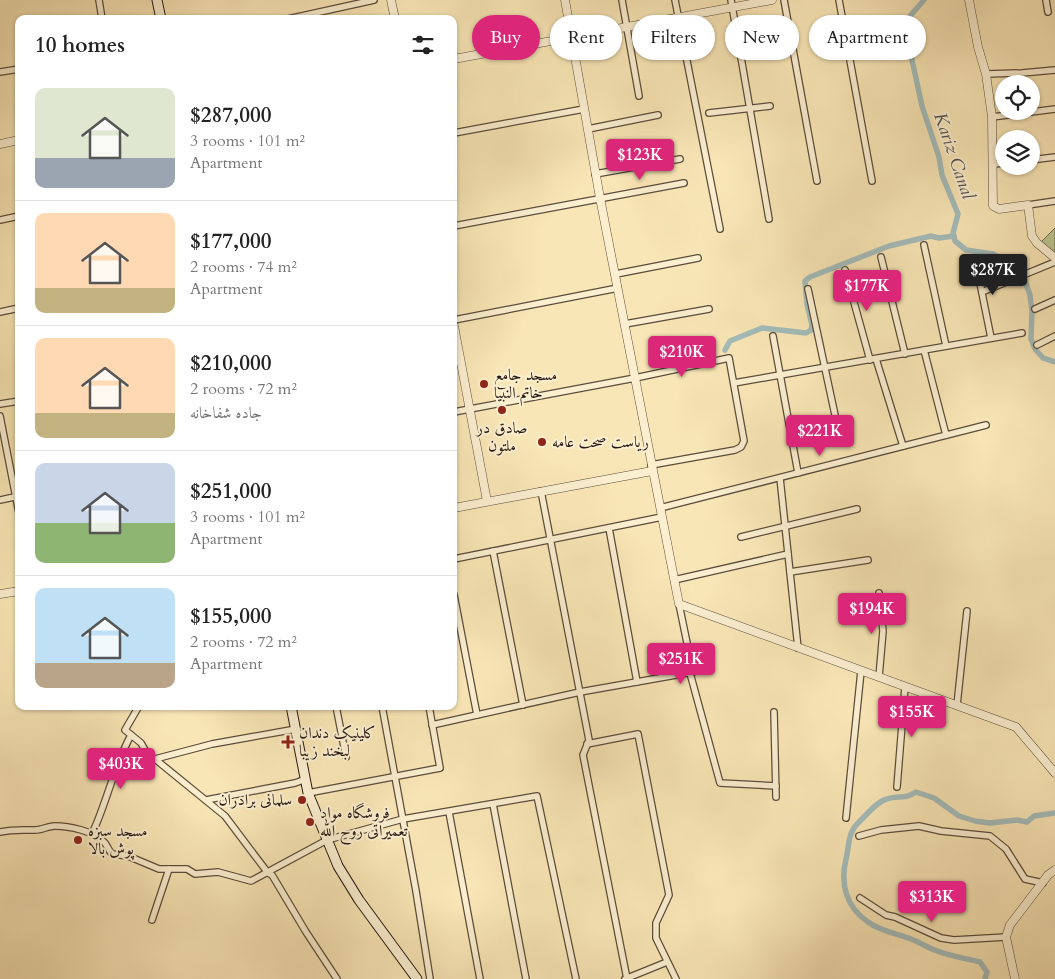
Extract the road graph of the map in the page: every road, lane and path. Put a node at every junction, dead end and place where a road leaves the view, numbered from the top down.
1 (99, 0) edge
2 (157, 0) edge
3 (374, 0) edge
4 (391, 0) edge
5 (565, 0) edge
6 (622, 0) edge
7 (675, 0) edge
8 (772, 0) edge
9 (784, 0) edge
10 (839, 0) edge
11 (969, 0) edge
12 (1046, 0) edge
13 (731, 4) edge
14 (1048, 12) dead end
15 (101, 15) edge
16 (160, 15) edge
17 (306, 15) edge
18 (394, 15) edge
19 (568, 15) edge
20 (678, 15) edge
21 (686, 15) edge
22 (632, 25) edge
23 (628, 26) junction
24 (622, 27) edge
25 (550, 40) edge
26 (457, 58) edge
27 (576, 60) edge
28 (687, 60) edge
29 (15, 70) edge
30 (1055, 70) edge
31 (0, 72) edge
32 (986, 74) junction
33 (639, 96) dead end
34 (770, 106) dead end
35 (584, 109) junction
36 (749, 109) junction
37 (1055, 109) edge
38 (709, 113) dead end
39 (658, 115) dead end
40 (992, 117) junction
41 (588, 129) junction
42 (457, 132) edge
43 (15, 141) edge
44 (0, 144) edge
45 (1055, 157) edge
46 (680, 159) dead end
47 (1040, 159) edge
48 (994, 164) joint
49 (596, 174) junction
50 (872, 180) dead end
51 (817, 181) dead end
52 (684, 183) dead end
53 (600, 198) junction
54 (1055, 201) edge
55 (1028, 204) junction
56 (15, 217) edge
57 (770, 219) dead end
58 (0, 220) edge
59 (457, 225) edge
60 (720, 229) dead end
61 (924, 245) dead end
62 (698, 258) dead end
63 (881, 258) dead end
64 (975, 258) dead end
65 (1055, 260) edge
66 (845, 270) dead end
67 (616, 274) junction
68 (618, 288) junction
69 (808, 289) dead end
70 (982, 292) junction
71 (1055, 300) edge
72 (15, 309) edge
73 (709, 309) dead end
74 (1035, 309) dead end
75 (0, 312) edge
76 (457, 319) edge
77 (625, 324) junction
78 (1022, 333) dead end
79 (773, 336) dead end
80 (1055, 336) edge
81 (991, 338) junction
82 (457, 342) edge
83 (1038, 345) dead end
84 (946, 346) junction
85 (924, 350) junction
86 (905, 354) junction
87 (873, 360) junction
88 (825, 368) junction
89 (780, 376) junction
90 (635, 378) junction
91 (734, 383) junction
92 (15, 402) edge
93 (0, 404) edge
94 (470, 409) junction
95 (457, 411) edge
96 (835, 415) dead end
97 (0, 416) edge
98 (986, 425) dead end
99 (946, 435) junction
100 (903, 446) junction
101 (652, 468) junction
102 (798, 473) junction
103 (780, 478) junction
104 (15, 483) edge
105 (541, 491) junction
106 (15, 497) edge
107 (0, 500) edge
108 (487, 501) junction
109 (457, 507) edge
110 (660, 508) junction
111 (857, 508) dead end
112 (662, 517) junction
113 (785, 527) junction
114 (610, 528) junction
115 (741, 537) dead end
116 (551, 540) junction
117 (493, 551) junction
118 (788, 554) junction
119 (457, 558) edge
120 (868, 560) dead end
121 (790, 572) junction
122 (674, 580) junction
123 (15, 592) edge
124 (879, 593) dead end
125 (0, 594) edge
126 (678, 604) junction
127 (457, 611) edge
128 (967, 611) dead end
129 (798, 648) junction
130 (861, 671) junction
131 (690, 673) junction
132 (879, 677) junction
133 (638, 682) junction
134 (906, 687) junction
135 (580, 692) junction
136 (523, 705) junction
137 (957, 705) junction
138 (137, 710) edge
139 (292, 710) edge
140 (337, 710) edge
141 (383, 710) edge
142 (430, 710) edge
143 (774, 712) dead end
144 (477, 715) junction
145 (432, 725) junction
146 (296, 729) junction
147 (131, 735) junction
148 (587, 744) junction
149 (346, 757) dead end
150 (155, 758) junction
151 (1055, 773) edge
152 (396, 777) junction
153 (306, 779) junction
154 (776, 786) junction
155 (897, 788) dead end
156 (308, 793) junction
157 (776, 797) dead end
158 (206, 800) junction
159 (493, 804) junction
160 (449, 812) junction
161 (846, 818) dead end
162 (403, 819) junction
163 (0, 832) edge
164 (92, 834) junction
165 (859, 836) dead end
166 (327, 840) junction
167 (169, 869) junction
168 (1055, 870) edge
169 (268, 873) junction
170 (1042, 882) junction
171 (860, 898) dead end
172 (152, 920) dead end
173 (1006, 937) junction
174 (667, 962) junction
175 (337, 979) edge
176 (416, 979) edge
177 (430, 979) edge
178 (480, 979) edge
179 (526, 979) edge
180 (576, 979) edge
181 (626, 979) edge
182 (676, 979) edge
183 (1015, 979) edge

1 - 15 street
2 - 16 main road
3 - 17 street
4 - 18 street
5 - 19 street
6 - 23 street
7 - 20 street
8 - 13 street
9 - 51 street
10 - 50 street
11 - 32 street
12 - 14 street
13 - 21 street
13 - 36 street
22 - 23 street
23 - 24 street
23 - 33 street
25 - 26 street
27 - 35 street
28 - 60 street
29 - 31 street
30 - 32 street
32 - 40 street
34 - 36 street
35 - 41 street
35 - 42 street
36 - 38 street
36 - 57 street
37 - 40 street
39 - 41 street
40 - 48 street
41 - 49 street
43 - 44 street
45 - 47 street
46 - 49 street
48 - 55 street
49 - 53 street
52 - 53 street
53 - 59 street
53 - 67 street
54 - 55 street
55 - 65 street
56 - 58 street
61 - 84 street
62 - 67 street
63 - 86 street
64 - 70 street
65 - 70 street
66 - 87 street
67 - 68 street
68 - 76 street
68 - 77 street
69 - 88 street
70 - 81 street
71 - 74 street
72 - 75 street
73 - 77 street
77 - 90 street
78 - 81 street
79 - 89 street
80 - 83 street
81 - 84 street
82 - 94 street
84 - 85 street
85 - 86 street
85 - 99 street
86 - 87 street
87 - 88 street
87 - 100 street
88 - 89 street
88 - 96 street
89 - 91 street
89 - 102 street
90 - 91 street
90 - 94 street
90 - 101 street
91 - 101 street
92 - 93 street
94 - 95 street
94 - 108 street
97 - 104 street
98 - 99 street
99 - 100 street
100 - 102 street
101 - 105 street
101 - 110 street
102 - 103 street
103 - 110 street
103 - 113 street
105 - 108 street
105 - 116 street
106 - 107 street
108 - 109 street
110 - 112 street
111 - 113 street
112 - 114 street
112 - 122 street
113 - 115 street
113 - 118 street
114 - 116 street
114 - 133 street
116 - 117 street
116 - 135 street
117 - 119 street
117 - 136 street
118 - 121 street
118 - 122 street
120 - 121 street
121 - 129 street
122 - 126 street
123 - 125 street
124 - 132 street
126 - 129 street
126 - 131 street
127 - 144 street
128 - 137 street
129 - 130 street
130 - 132 street
130 - 161 street
131 - 133 street
131 - 154 street
132 - 134 street
133 - 135 street
134 - 137 street
134 - 155 street
135 - 136 street
135 - 148 street
136 - 144 street
137 - 151 street
138 - 147 street
139 - 146 main road
140 - 149 street
141 - 152 street
142 - 145 street
143 - 154 street
144 - 145 street
145 - 152 street
146 - 150 street
146 - 153 main road
147 - 150 street
147 - 164 street
148 - 174 street
148 - 181 street
150 - 158 street
152 - 156 street
152 - 162 street
153 - 156 main road
153 - 158 street
154 - 157 street
156 - 166 main road
158 - 169 street
159 - 160 street
159 - 179 street
159 - 180 street
160 - 162 street
160 - 178 street
162 - 166 street
162 - 177 street
163 - 164 street
164 - 167 street
165 - 170 street
166 - 169 street
166 - 176 main road
167 - 169 street
167 - 172 street
168 - 170 street
169 - 175 street
170 - 173 street
171 - 173 street
173 - 183 street
174 - 181 street
174 - 182 street

